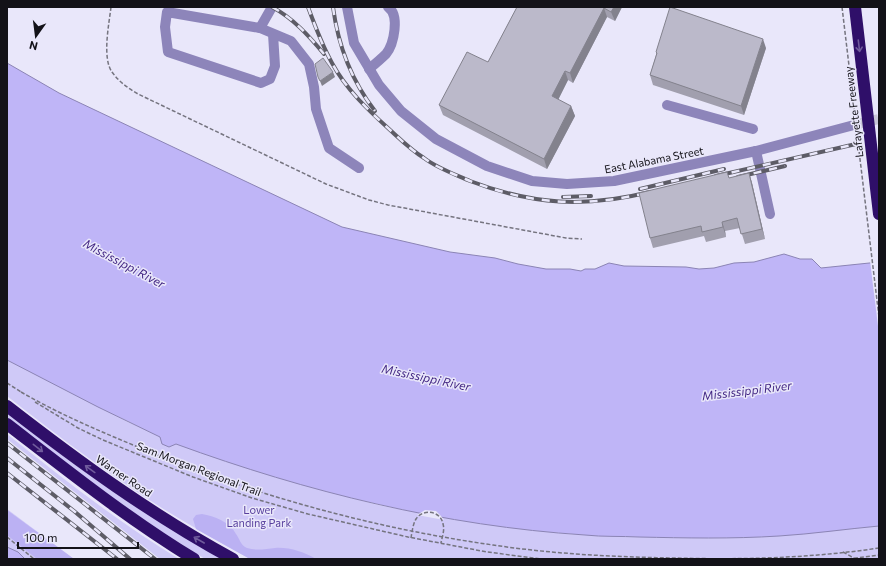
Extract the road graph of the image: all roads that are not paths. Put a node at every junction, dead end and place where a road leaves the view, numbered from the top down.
1 (272, 7) edge
2 (347, 7) edge
3 (388, 7) edge
4 (855, 7) edge
5 (260, 28) junction
6 (273, 34) junction
7 (369, 69) junction
8 (667, 105) dead end
9 (855, 124) tunnel mouth
10 (753, 129) dead end
11 (756, 150) junction
12 (359, 168) dead end
13 (770, 214) dead end
14 (879, 214) edge
15 (7, 406) edge
16 (7, 424) edge
17 (194, 559) edge
18 (233, 559) edge

1 - 5 street
2 - 7 street, East Alabama Street
3 - 7 street
4 -> 14 highway, Lafayette Freeway
5 - 6 street
5 - 6 street
6 - 12 street
7 - 11 street, East Alabama Street
8 - 10 street
9 - 11 street, East Alabama Street
11 - 13 street
18 -> 15 highway, Warner Road
16 -> 17 highway

